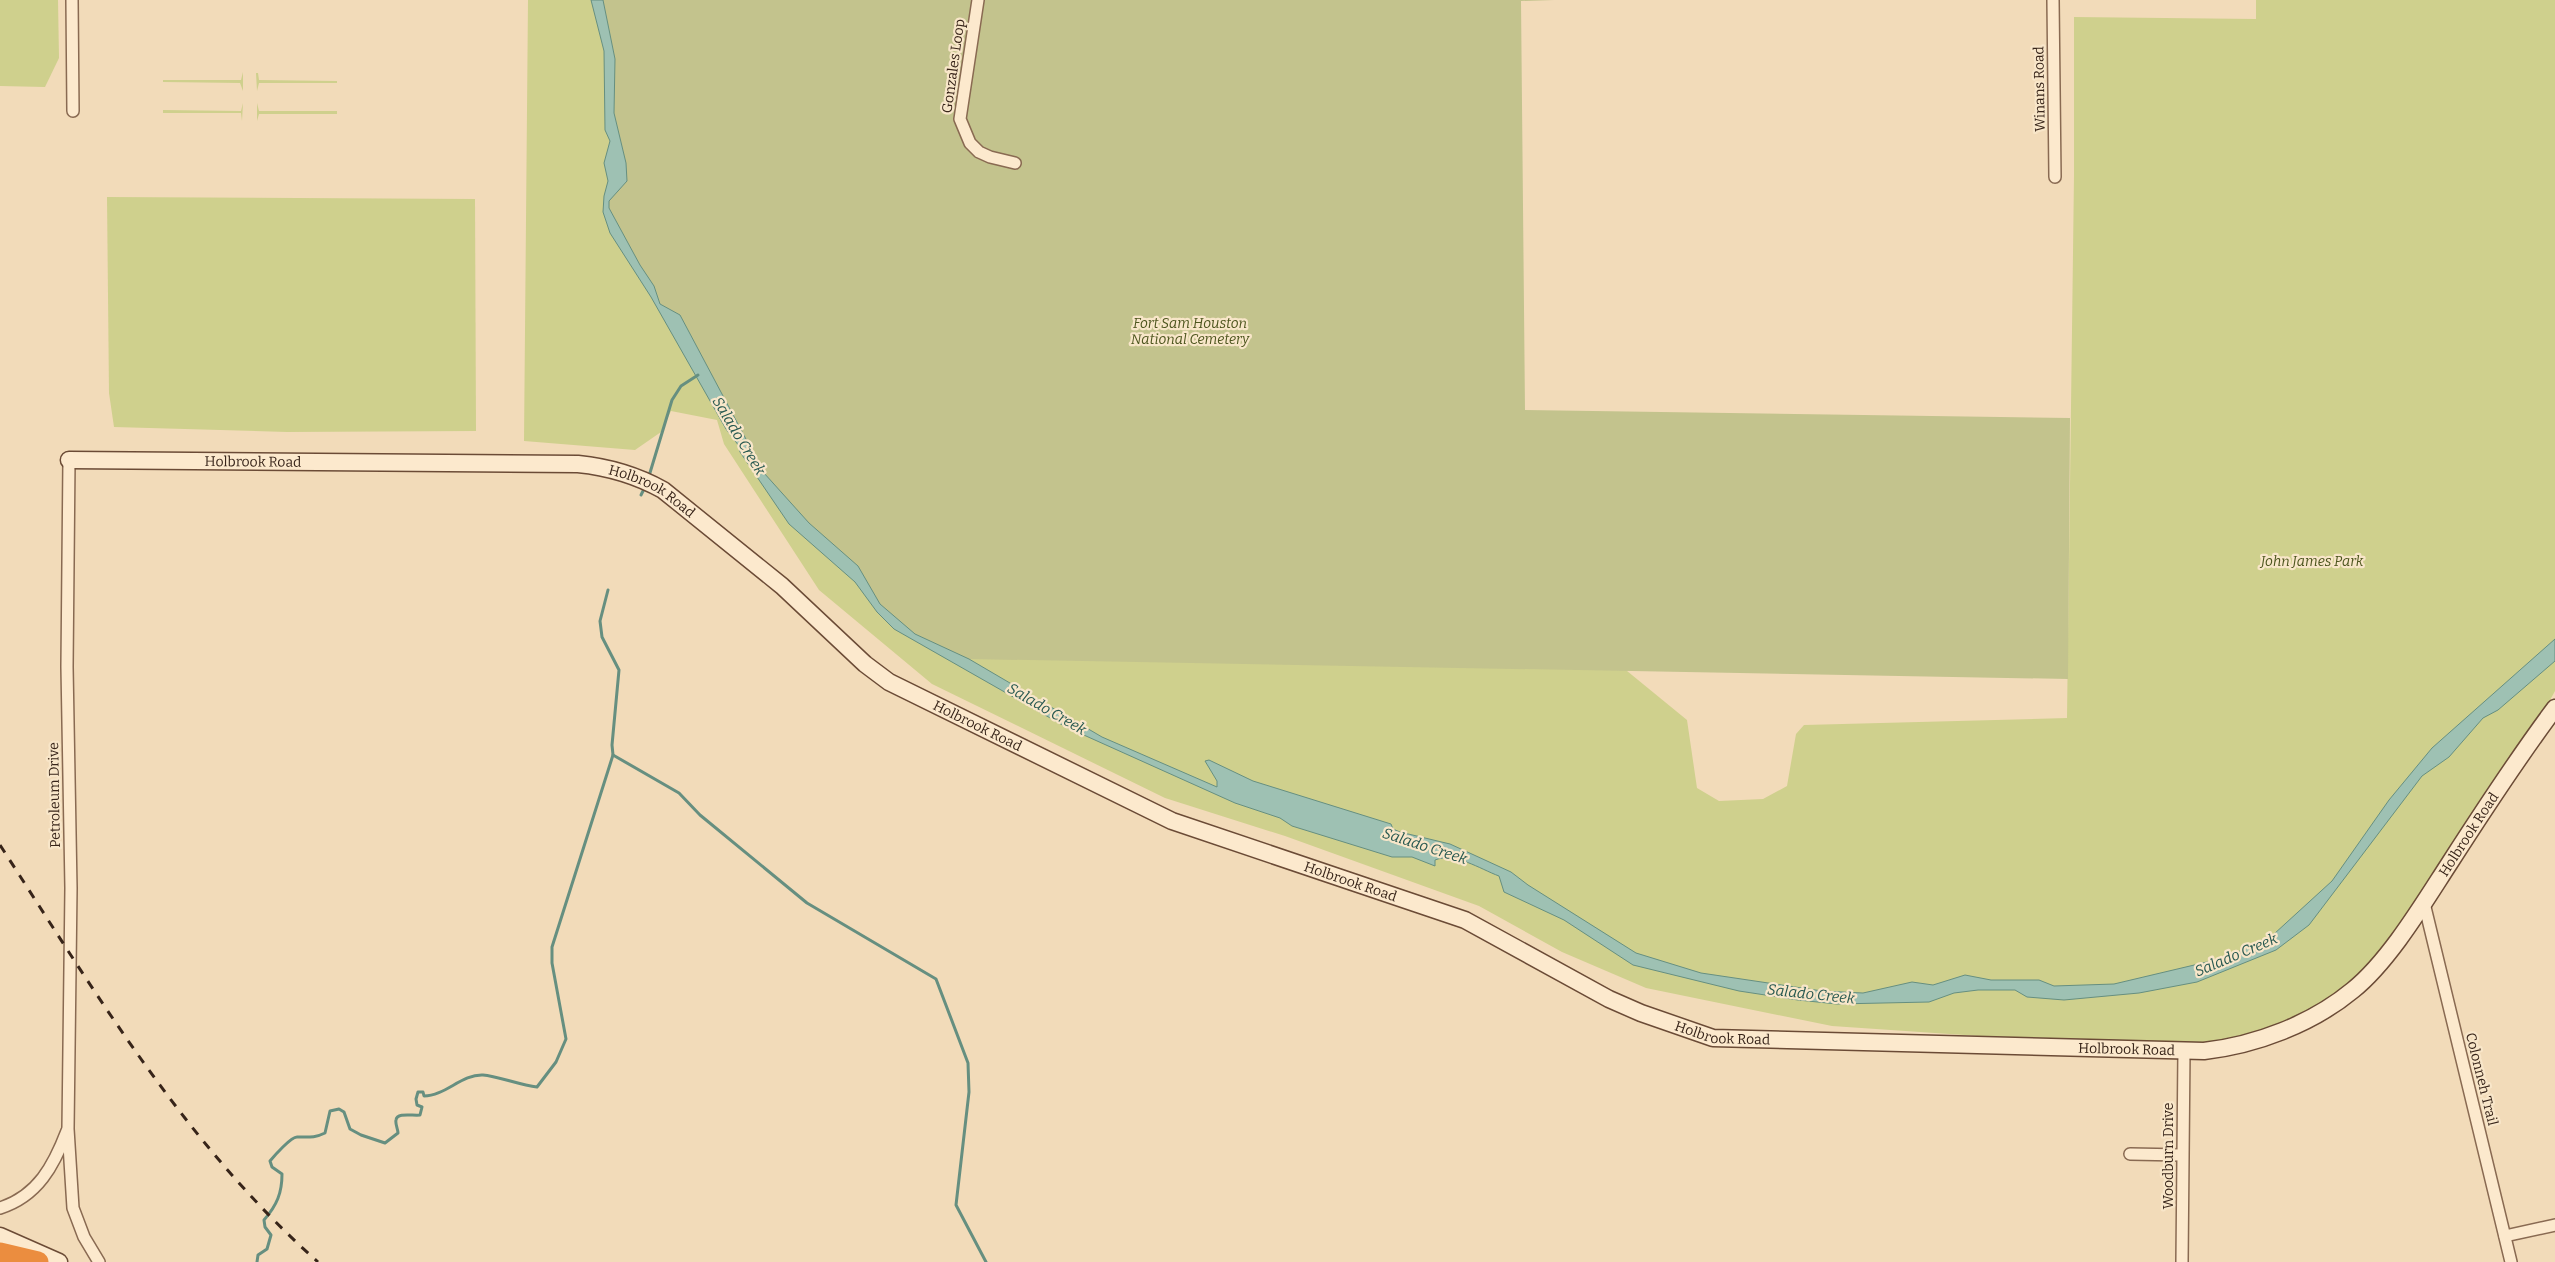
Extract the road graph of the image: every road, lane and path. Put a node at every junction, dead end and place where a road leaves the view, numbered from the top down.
1 (72, 0) edge
2 (978, 0) edge
3 (2052, 0) edge
4 (73, 111) dead end
5 (1015, 162) dead end
6 (2055, 177) dead end
7 (69, 460) joint
8 (2555, 708) edge
9 (2424, 903) junction
10 (2184, 1050) junction
11 (68, 1129) junction
12 (2130, 1154) dead end
13 (2182, 1155) junction
14 (0, 1208) edge
15 (2555, 1225) edge
16 (0, 1236) edge
17 (2505, 1236) junction
18 (0, 1253) edge
19 (38, 1262) edge
20 (59, 1262) edge
21 (100, 1262) edge
22 (2182, 1262) edge
23 (2511, 1262) edge

1 - 4 street
2 - 5 street, Gonzales Loop
3 - 6 street, Winans Road
7 - 10 street, Holbrook Road
7 - 11 street, Petroleum Drive
8 - 9 street, Holbrook Road
9 - 10 street, Holbrook Road
9 - 17 street, Colonneh Trail
10 - 13 street, Woodburn Drive
11 - 14 street, Petroleum Drive
11 - 21 street, Petroleum Drive
12 - 13 street
13 - 22 street, Woodburn Drive
15 - 17 street
16 - 20 street
17 - 23 street, Colonneh Trail
18 - 19 highway

